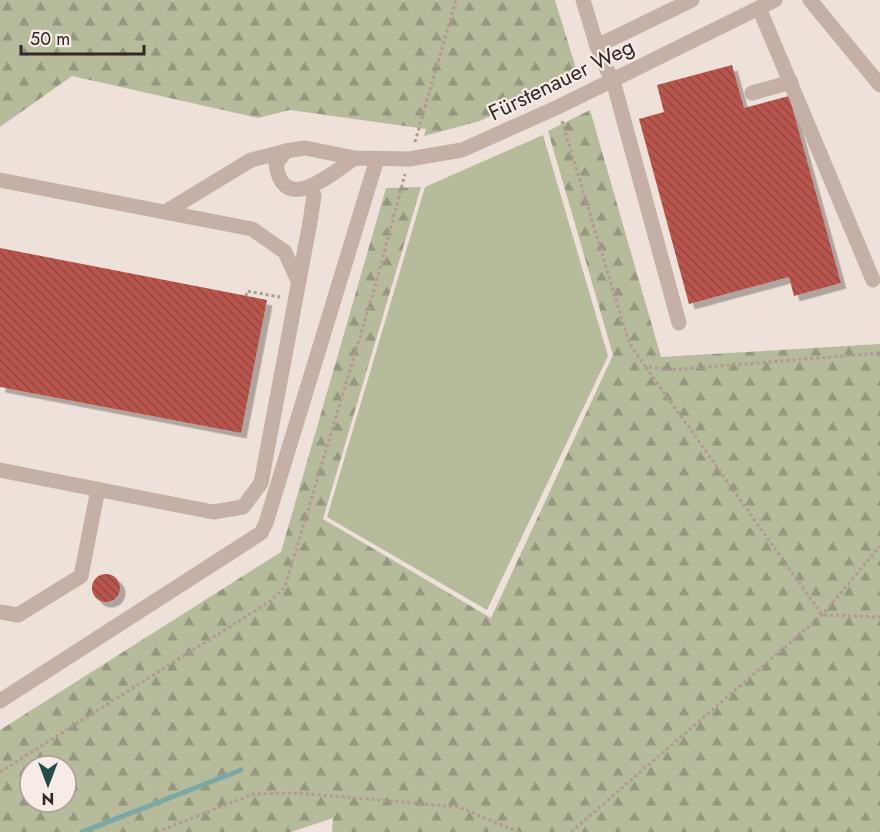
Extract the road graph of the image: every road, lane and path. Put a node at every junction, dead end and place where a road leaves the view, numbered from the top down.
1 (583, 0) edge
2 (692, 0) edge
3 (776, 0) edge
4 (810, 0) edge
5 (759, 8) junction
6 (597, 46) junction
7 (612, 79) junction
8 (791, 82) junction
9 (880, 84) edge
10 (752, 93) dead end
11 (286, 151) junction
12 (355, 158) junction
13 (377, 159) junction
14 (0, 180) edge
15 (311, 186) junction
16 (167, 211) junction
17 (873, 280) dead end
18 (298, 281) junction
19 (679, 323) dead end
20 (645, 366) dead end
21 (0, 470) edge
22 (98, 489) junction
23 (880, 546) edge
24 (0, 612) edge
25 (822, 615) junction
26 (880, 617) edge
27 (0, 701) edge
28 (158, 832) edge
29 (519, 832) edge
30 (570, 832) edge

1 - 6 street
2 - 6 street
3 - 5 street, Fürstenauer Weg
4 - 9 street
5 - 7 street, Fürstenauer Weg
5 - 8 street
6 - 7 street
7 - 13 street, Fürstenauer Weg
7 - 19 street
8 - 10 street
8 - 17 street
11 - 12 street, Fürstenauer Weg
11 - 15 street
11 - 16 street, Fürstenauer Weg
12 - 13 street, Fürstenauer Weg
12 - 15 street
13 - 27 street
14 - 16 street
15 - 18 street
16 - 18 street
18 - 22 street
20 - 25 path
21 - 22 street
22 - 24 street
23 - 25 path
25 - 26 path
25 - 30 path
28 - 29 path

